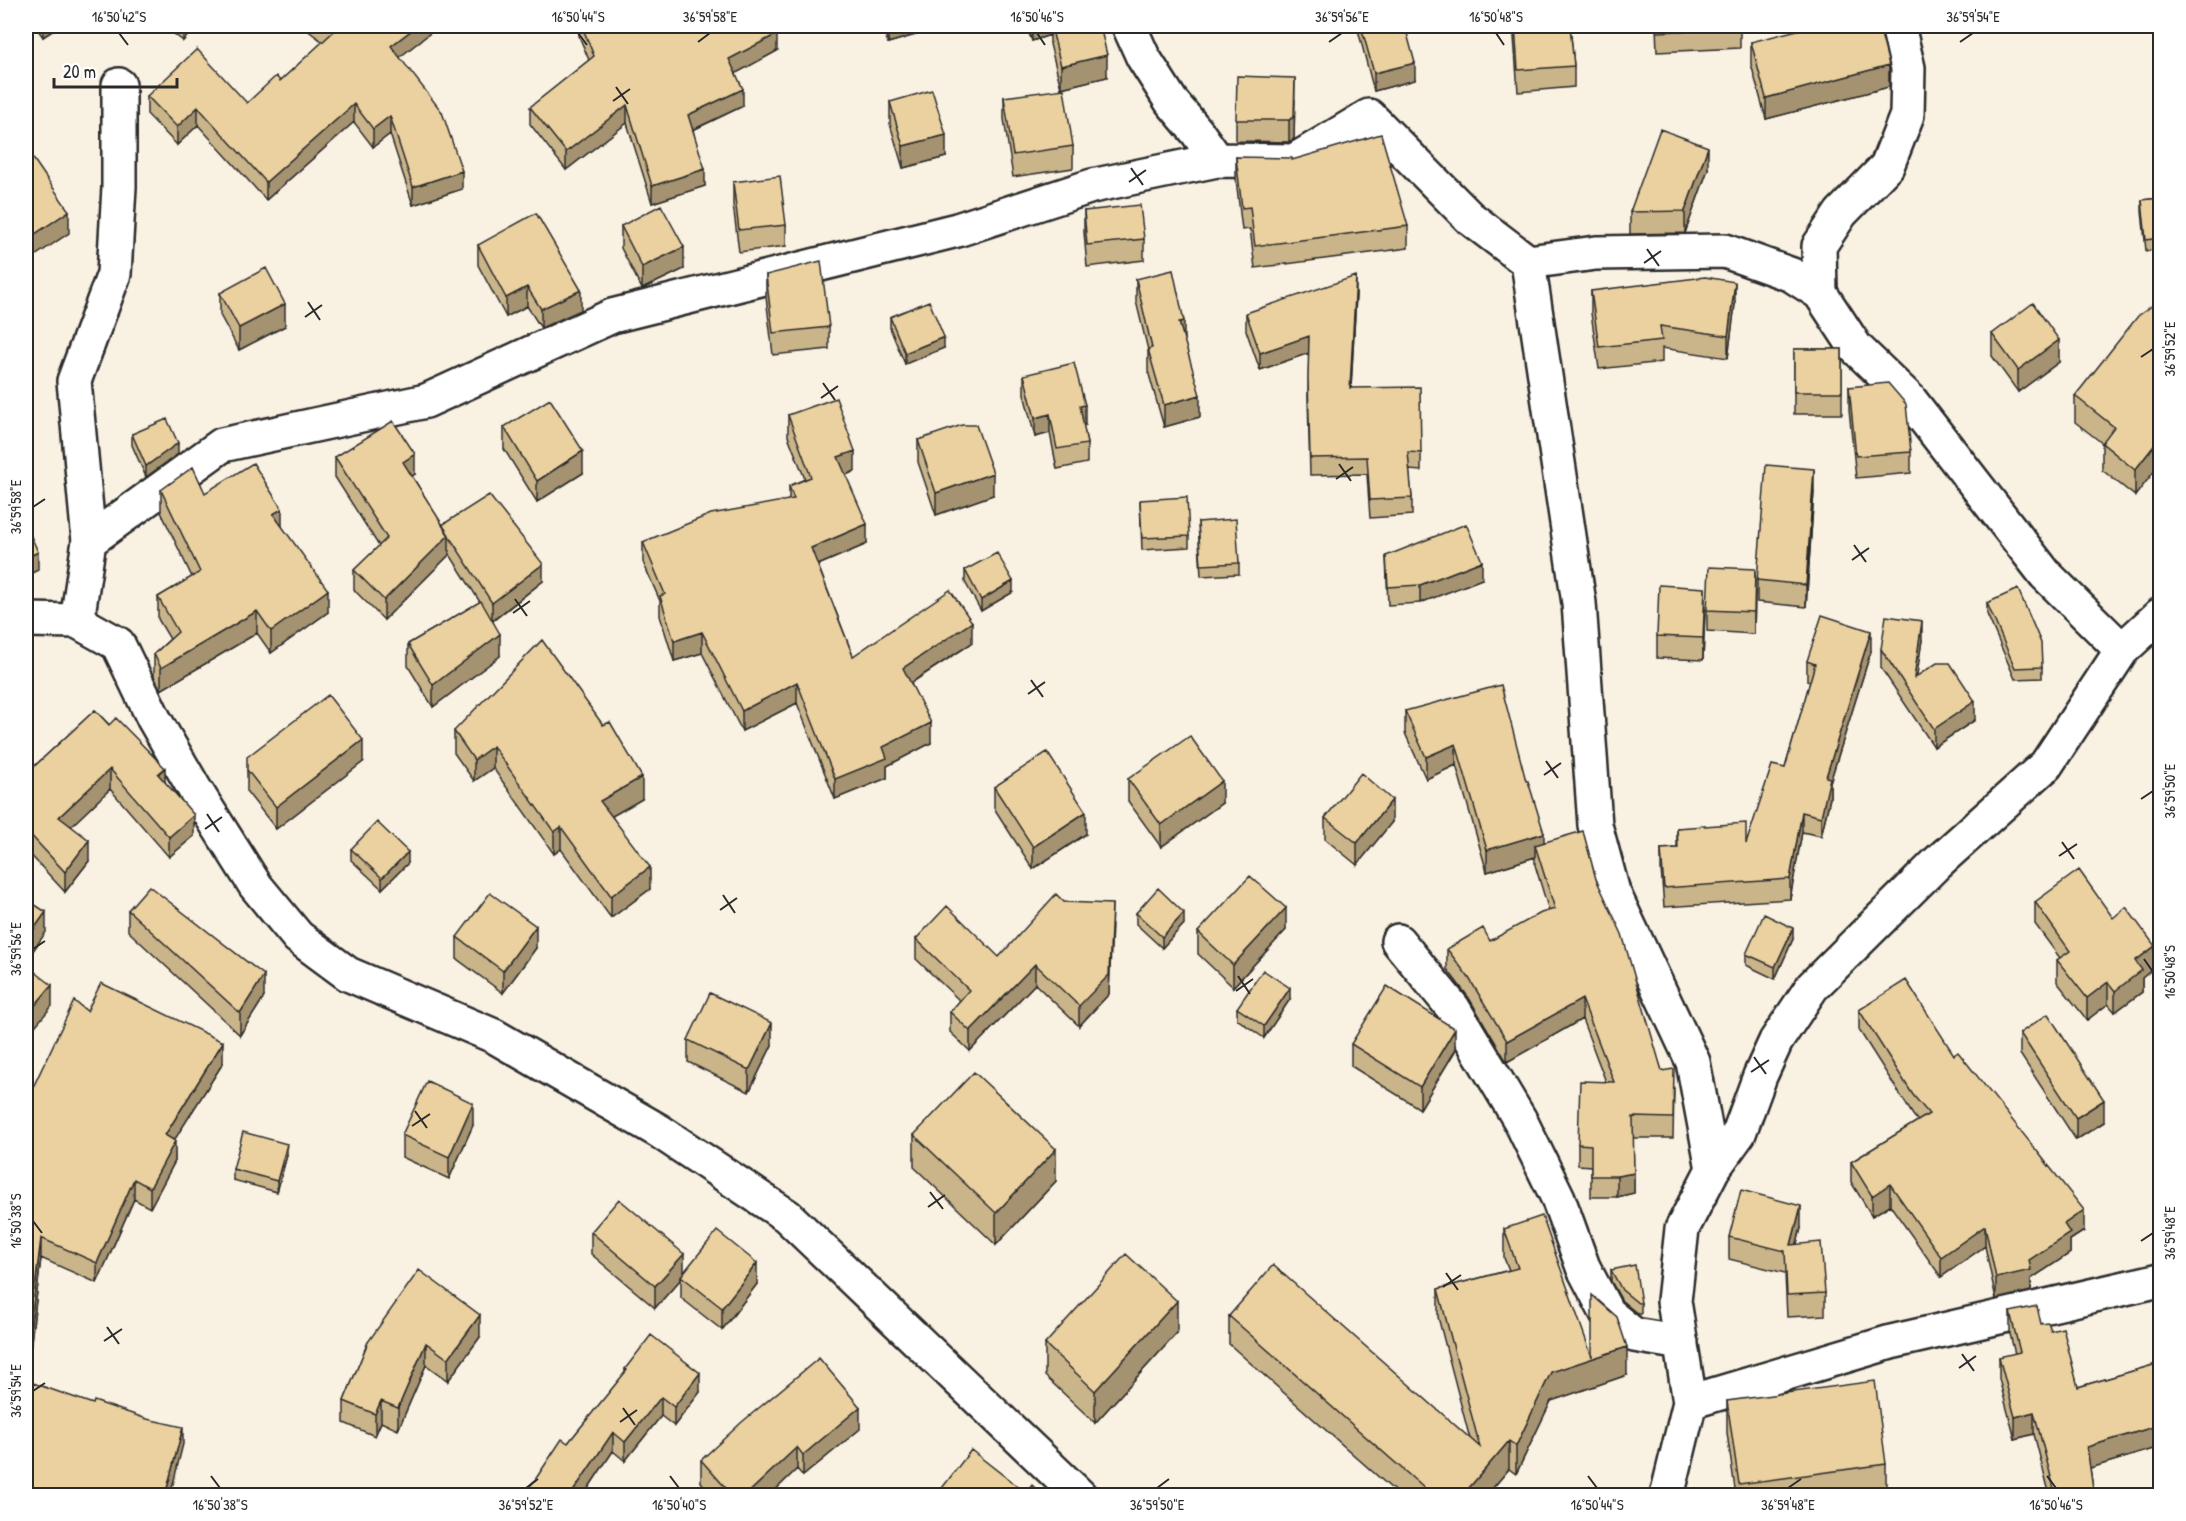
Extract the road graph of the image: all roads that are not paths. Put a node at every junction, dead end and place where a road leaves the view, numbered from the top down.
1 (1130, 26) edge
2 (1898, 26) edge
3 (119, 85) dead end
4 (1217, 160) junction
5 (1528, 262) junction
6 (1820, 293) junction
7 (89, 541) junction
8 (2160, 615) edge
9 (26, 620) edge
10 (77, 621) junction
11 (2122, 650) junction
12 (1398, 941) dead end
13 (1713, 1169) junction
14 (2160, 1280) edge
15 (1681, 1343) junction
16 (1689, 1402) junction
17 (1080, 1496) edge
18 (1667, 1496) edge

1 - 4 street
2 - 6 street
3 - 7 street
4 - 5 street
4 - 7 street
5 - 6 street
5 - 13 street
6 - 11 street
7 - 10 street
8 - 11 street
9 - 10 street
10 - 17 street
11 - 13 street
12 - 15 street
13 - 15 street
14 - 16 street
15 - 16 street
16 - 18 street

